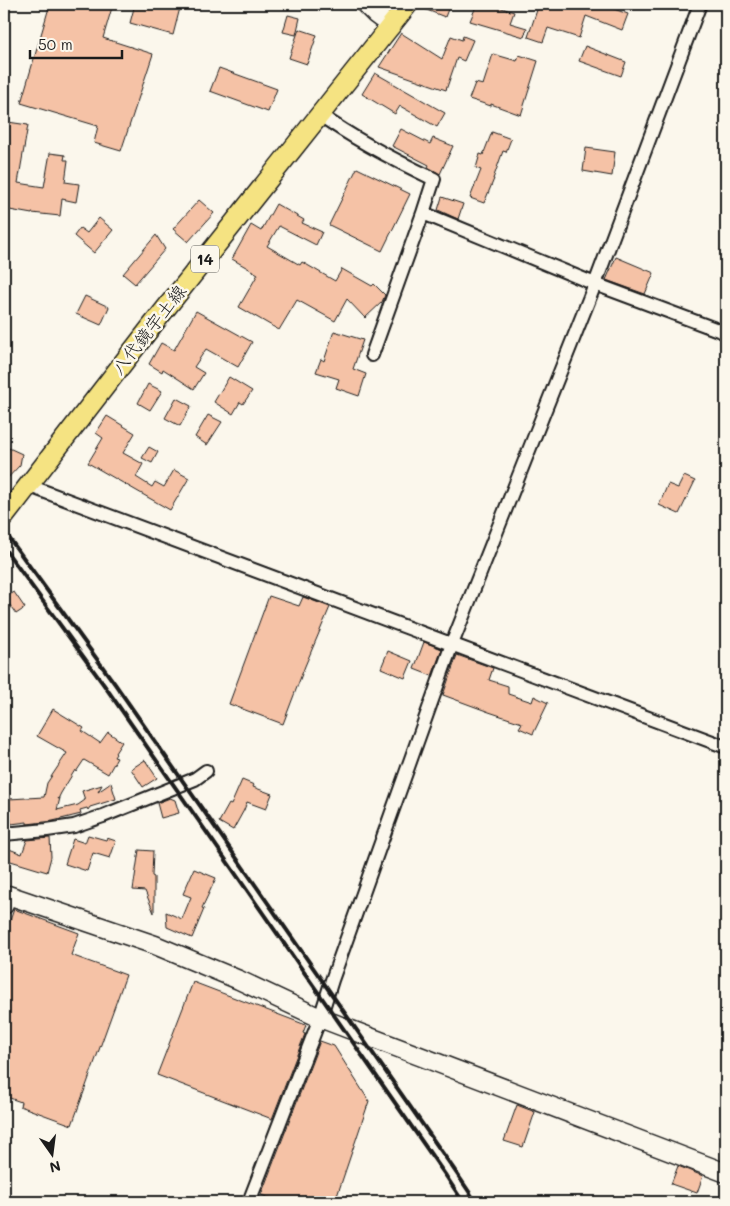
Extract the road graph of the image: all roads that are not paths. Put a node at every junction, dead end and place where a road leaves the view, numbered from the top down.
1 (365, 4) edge
2 (408, 4) edge
3 (700, 4) edge
4 (391, 26) junction
5 (319, 114) junction
6 (423, 213) junction
7 (595, 284) junction
8 (726, 333) edge
9 (372, 355) dead end
10 (27, 485) junction
11 (4, 516) edge
12 (452, 644) junction
13 (726, 747) edge
14 (206, 771) dead end
15 (4, 834) edge
16 (4, 905) edge
17 (320, 1018) junction
18 (726, 1174) edge
19 (249, 1202) edge

1 - 4 street
2 - 4 main road, 八代鏡宇土線 / 14
3 - 7 street
4 - 5 main road, 八代鏡宇土線 / 14
5 - 6 street
5 - 10 main road, 八代鏡宇土線 / 14
6 - 7 street
6 - 9 street
7 - 8 street
7 - 12 street
10 - 11 main road, 八代鏡宇土線 / 14
10 - 12 street
12 - 13 street
12 - 17 street
14 - 15 street
16 - 17 street
17 - 18 street
17 - 19 street

